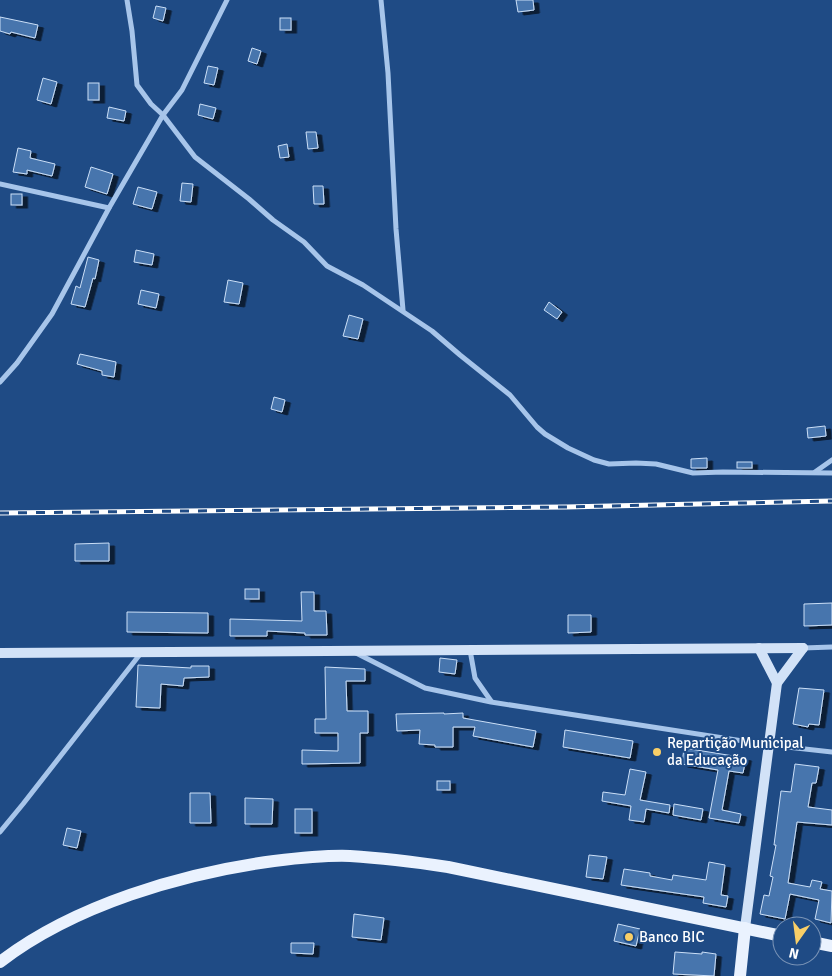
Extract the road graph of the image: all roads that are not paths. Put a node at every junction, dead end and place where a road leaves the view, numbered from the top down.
1 (126, 0) edge
2 (227, 0) edge
3 (382, 0) edge
4 (163, 115) junction
5 (0, 184) edge
6 (109, 208) junction
7 (403, 310) junction
8 (0, 382) edge
9 (832, 460) edge
10 (815, 473) junction
11 (832, 473) edge
12 (832, 647) edge
13 (759, 648) junction
14 (803, 648) junction
15 (470, 650) junction
16 (352, 651) junction
17 (141, 652) junction
18 (0, 653) edge
19 (777, 683) junction
20 (491, 702) junction
21 (769, 745) junction
22 (832, 752) edge
23 (0, 832) edge
24 (745, 928) junction
25 (772, 934) edge
26 (0, 962) edge
27 (740, 976) edge

1 - 4 street
2 - 4 street
3 - 7 street
4 - 6 street
4 - 7 street
5 - 6 street
6 - 8 street
7 - 10 street
9 - 10 street
10 - 11 street
12 - 14 street
13 - 14 street
13 - 15 street
13 - 19 street
14 - 19 street
15 - 16 street
15 - 20 street
16 - 17 street
16 - 20 street
17 - 18 street
17 - 23 street
19 - 21 street
20 - 21 street
21 - 22 street
21 - 24 street
24 - 25 main road
24 - 26 main road
24 - 27 main road

